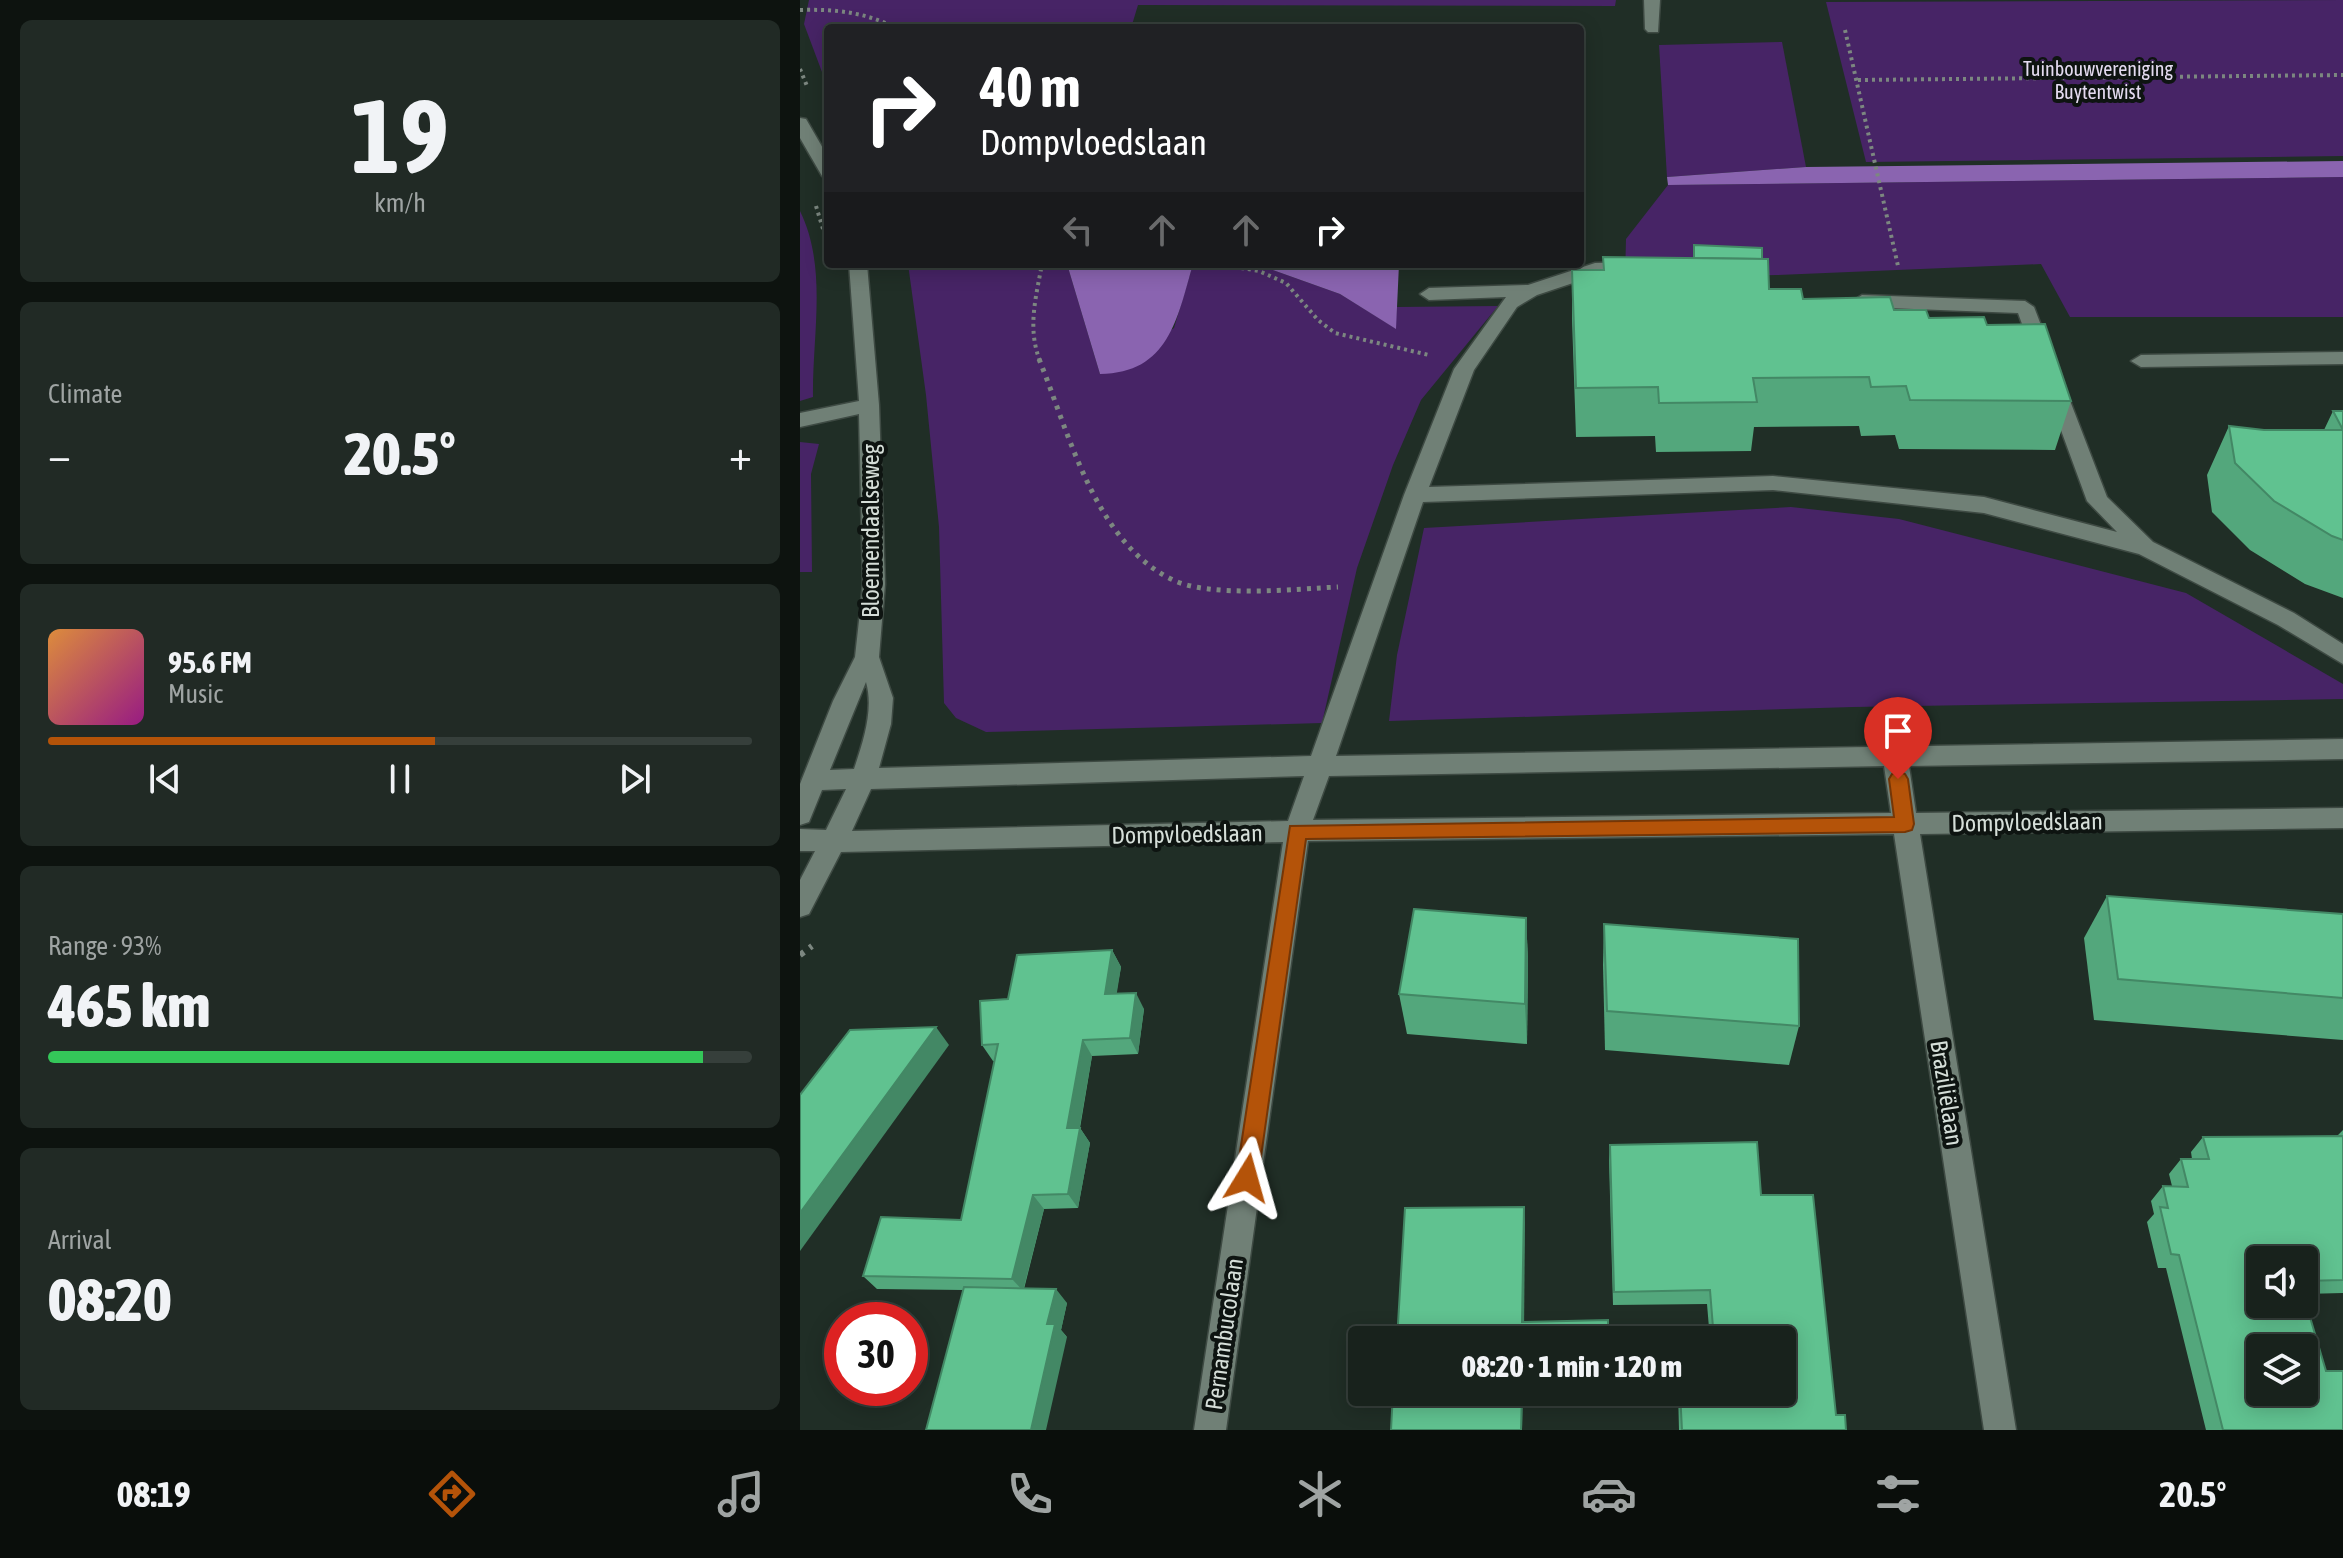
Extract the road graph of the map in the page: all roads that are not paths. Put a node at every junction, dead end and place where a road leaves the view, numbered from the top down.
1 (1652, 0) edge
2 (1653, 29) dead end
3 (800, 123) edge
4 (824, 165) edge
5 (1662, 267) edge
6 (858, 268) edge
7 (1530, 291) junction
8 (1429, 294) dead end
9 (1846, 300) edge
10 (2343, 358) edge
11 (2141, 361) dead end
12 (869, 405) junction
13 (800, 420) edge
14 (1415, 495) junction
15 (2146, 548) junction
16 (2343, 655) edge
17 (867, 657) junction
18 (2343, 749) edge
19 (1895, 756) junction
20 (1320, 766) junction
21 (864, 778) junction
22 (816, 780) junction
23 (800, 815) edge
24 (2343, 818) edge
25 (1905, 824) junction
26 (1297, 831) junction
27 (800, 840) edge
28 (831, 842) junction
29 (800, 906) edge
30 (1210, 1430) edge
31 (2000, 1430) edge

1 - 2 street
3 - 4 street
5 - 7 street
6 - 12 street, Bloemendaalseweg
7 - 8 street
7 - 14 street
9 - 15 street
10 - 11 street
12 - 13 street, Bloemendaalseweg
12 - 17 street, Bloemendaalseweg
14 - 15 street
14 - 20 street
15 - 16 street
17 - 21 street, Bloemendaalseweg
17 - 22 street, Bloemendaalseweg
18 - 19 street
19 - 20 street
19 - 25 street, Braziliëlaan
20 - 21 street
20 - 26 street, Pernambucolaan
21 - 22 street
21 - 28 street, Bloemendaalseweg
22 - 23 street, Bloemendaalseweg
24 - 25 street, Dompvloedslaan
25 - 26 street, Dompvloedslaan
25 - 31 street, Braziliëlaan
26 - 28 street, Dompvloedslaan
26 - 30 street, Pernambucolaan
27 - 28 street, Dompvloedslaan
28 - 29 street, Bloemendaalseweg

